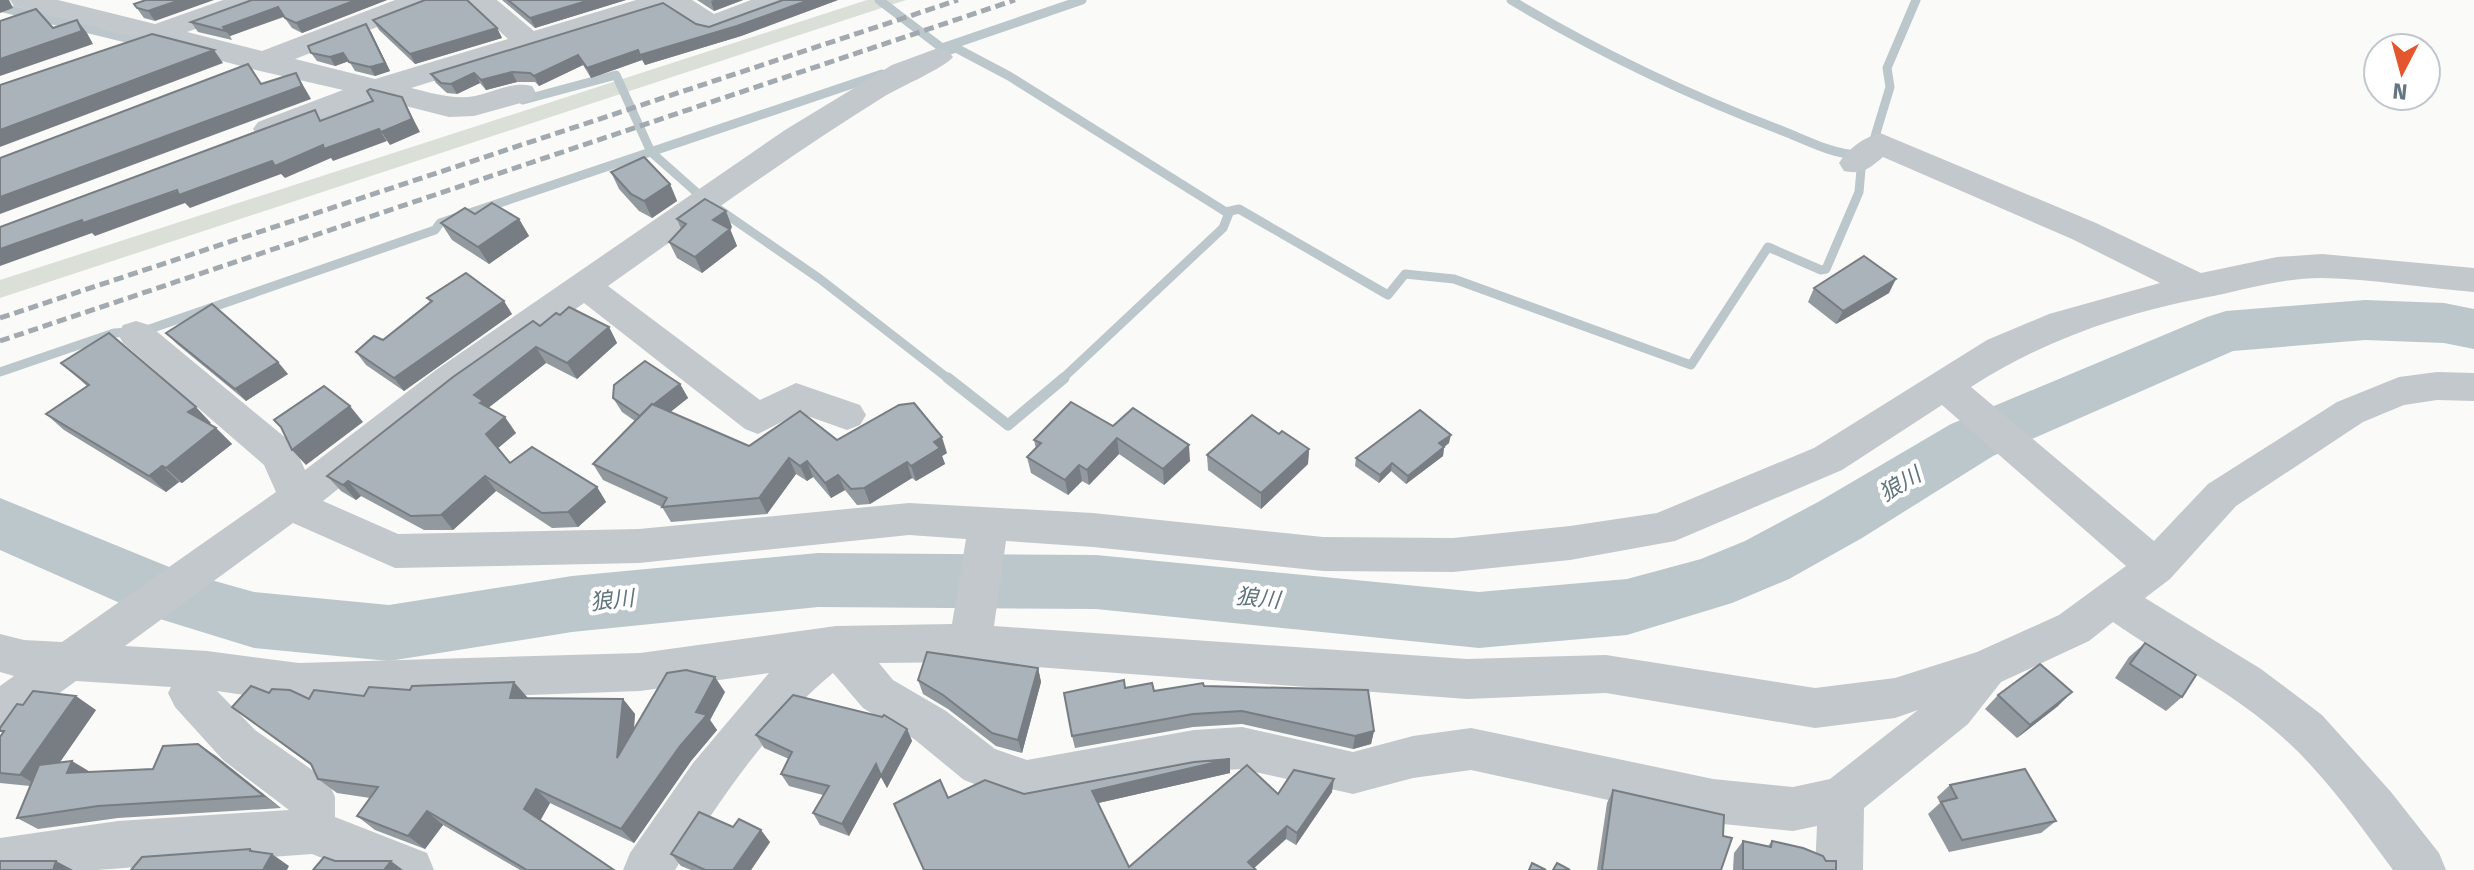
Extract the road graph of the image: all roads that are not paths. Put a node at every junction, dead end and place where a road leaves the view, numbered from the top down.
1 (250, 0) edge
2 (421, 0) edge
3 (480, 0) edge
4 (666, 0) edge
5 (673, 0) edge
6 (777, 0) edge
7 (63, 2) edge
8 (18, 10) edge
9 (157, 33) junction
10 (531, 43) junction
11 (114, 49) edge
12 (938, 57) dead end
13 (264, 60) junction
14 (220, 77) edge
15 (377, 88) junction
16 (521, 93) dead end
17 (246, 138) edge
18 (1855, 163) dead end
19 (2474, 280) edge
20 (585, 286) junction
21 (2199, 287) junction
22 (136, 334) dead end
23 (1943, 384) junction
24 (2474, 387) edge
25 (847, 415) dead end
26 (294, 501) junction
27 (989, 528) junction
28 (2156, 567) junction
29 (2113, 599) junction
30 (970, 638) junction
31 (836, 645) junction
32 (0, 653) edge
33 (67, 662) junction
34 (1986, 668) junction
35 (207, 670) junction
36 (0, 711) edge
37 (1841, 798) junction
38 (312, 831) junction
39 (0, 861) edge
40 (410, 870) edge
41 (647, 870) edge
42 (1839, 870) edge
43 (2422, 870) edge

1 - 9 street
2 - 13 street
3 - 10 street
4 - 10 street
5 - 6 street
7 - 8 street
7 - 9 street
9 - 11 street
9 - 13 street
10 - 15 street
12 - 20 street
13 - 14 street
13 - 15 street
15 - 16 street
15 - 17 street
18 - 21 street
19 - 21 street
20 - 25 street
20 - 26 street
21 - 23 street
22 - 26 street
23 - 27 street
23 - 28 street
24 - 28 street
26 - 27 street
26 - 33 street
27 - 30 street
28 - 29 street
29 - 34 street
29 - 43 street
30 - 31 street
30 - 34 street
31 - 35 street
31 - 37 street
31 - 41 street
32 - 33 street
33 - 35 street
33 - 36 street
34 - 37 street
35 - 38 street
37 - 42 street
38 - 39 street
38 - 40 street

